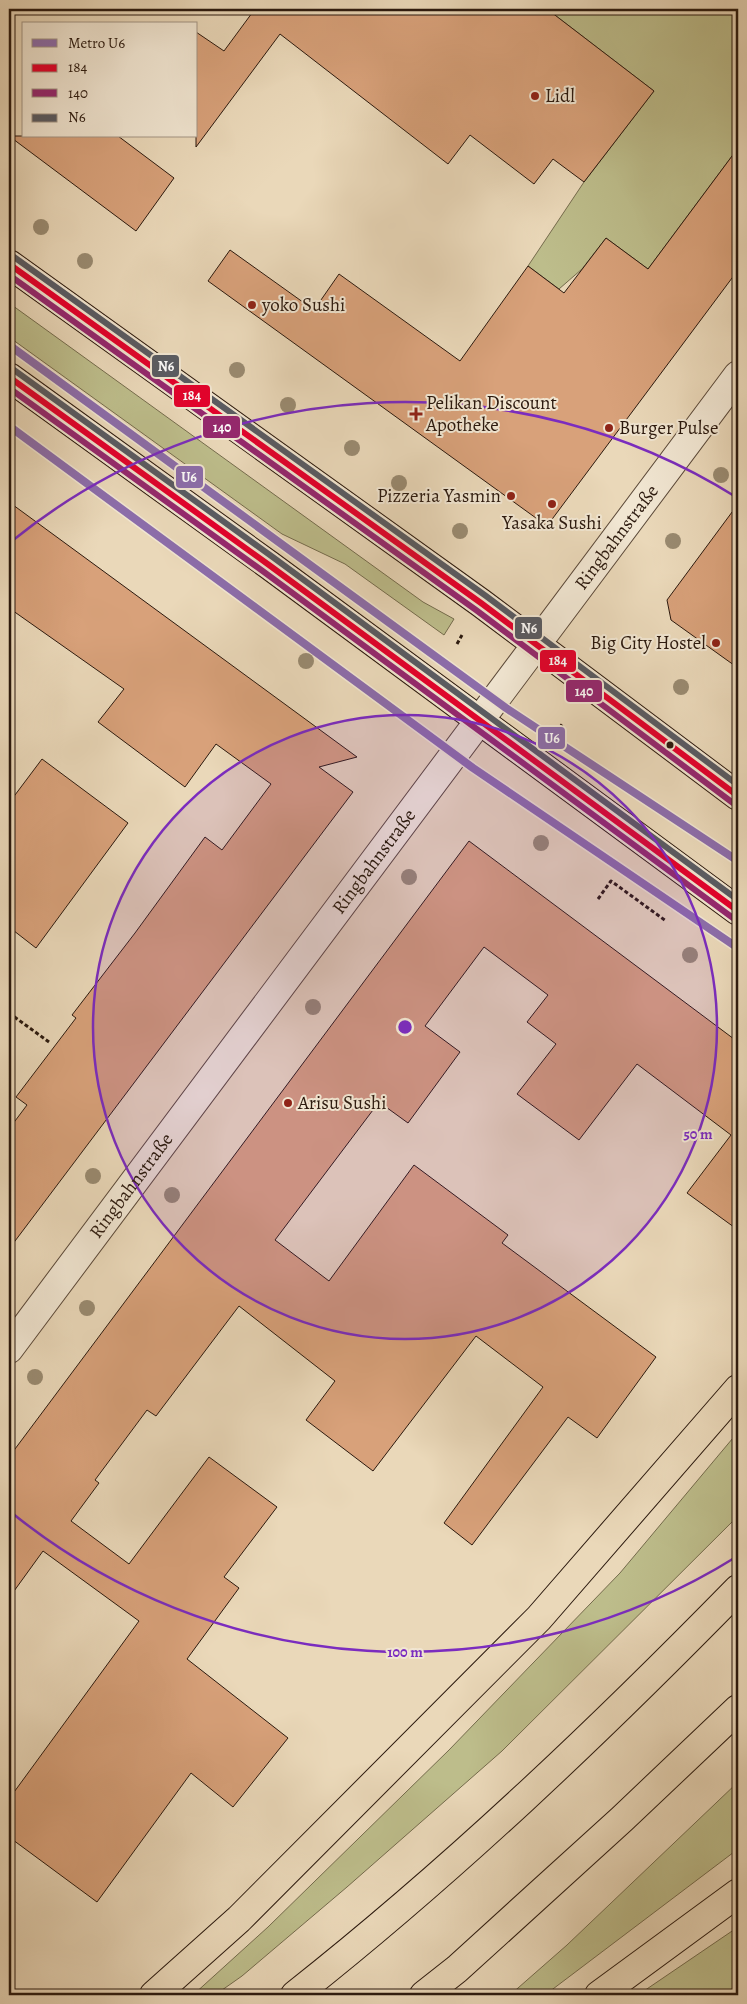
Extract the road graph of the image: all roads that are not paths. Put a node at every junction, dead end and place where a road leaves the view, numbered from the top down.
1 (9, 264) edge
2 (738, 375) edge
3 (9, 377) edge
4 (537, 645) junction
5 (481, 720) junction
6 (738, 796) edge
7 (738, 911) edge
8 (9, 1349) edge
9 (738, 1389) edge
10 (738, 1589) edge
11 (738, 1709) edge
12 (738, 1893) edge
13 (154, 1995) edge
14 (295, 1995) edge
15 (424, 1995) edge
16 (599, 1995) edge

1 - 4 main road
2 - 4 street, Ringbahnstraße
3 - 5 main road
4 - 5 street, Ringbahnstraße
4 - 6 main road
5 - 7 main road
5 - 8 street, Ringbahnstraße
9 - 13 main road
10 - 14 main road
11 - 15 main road
12 - 16 main road

